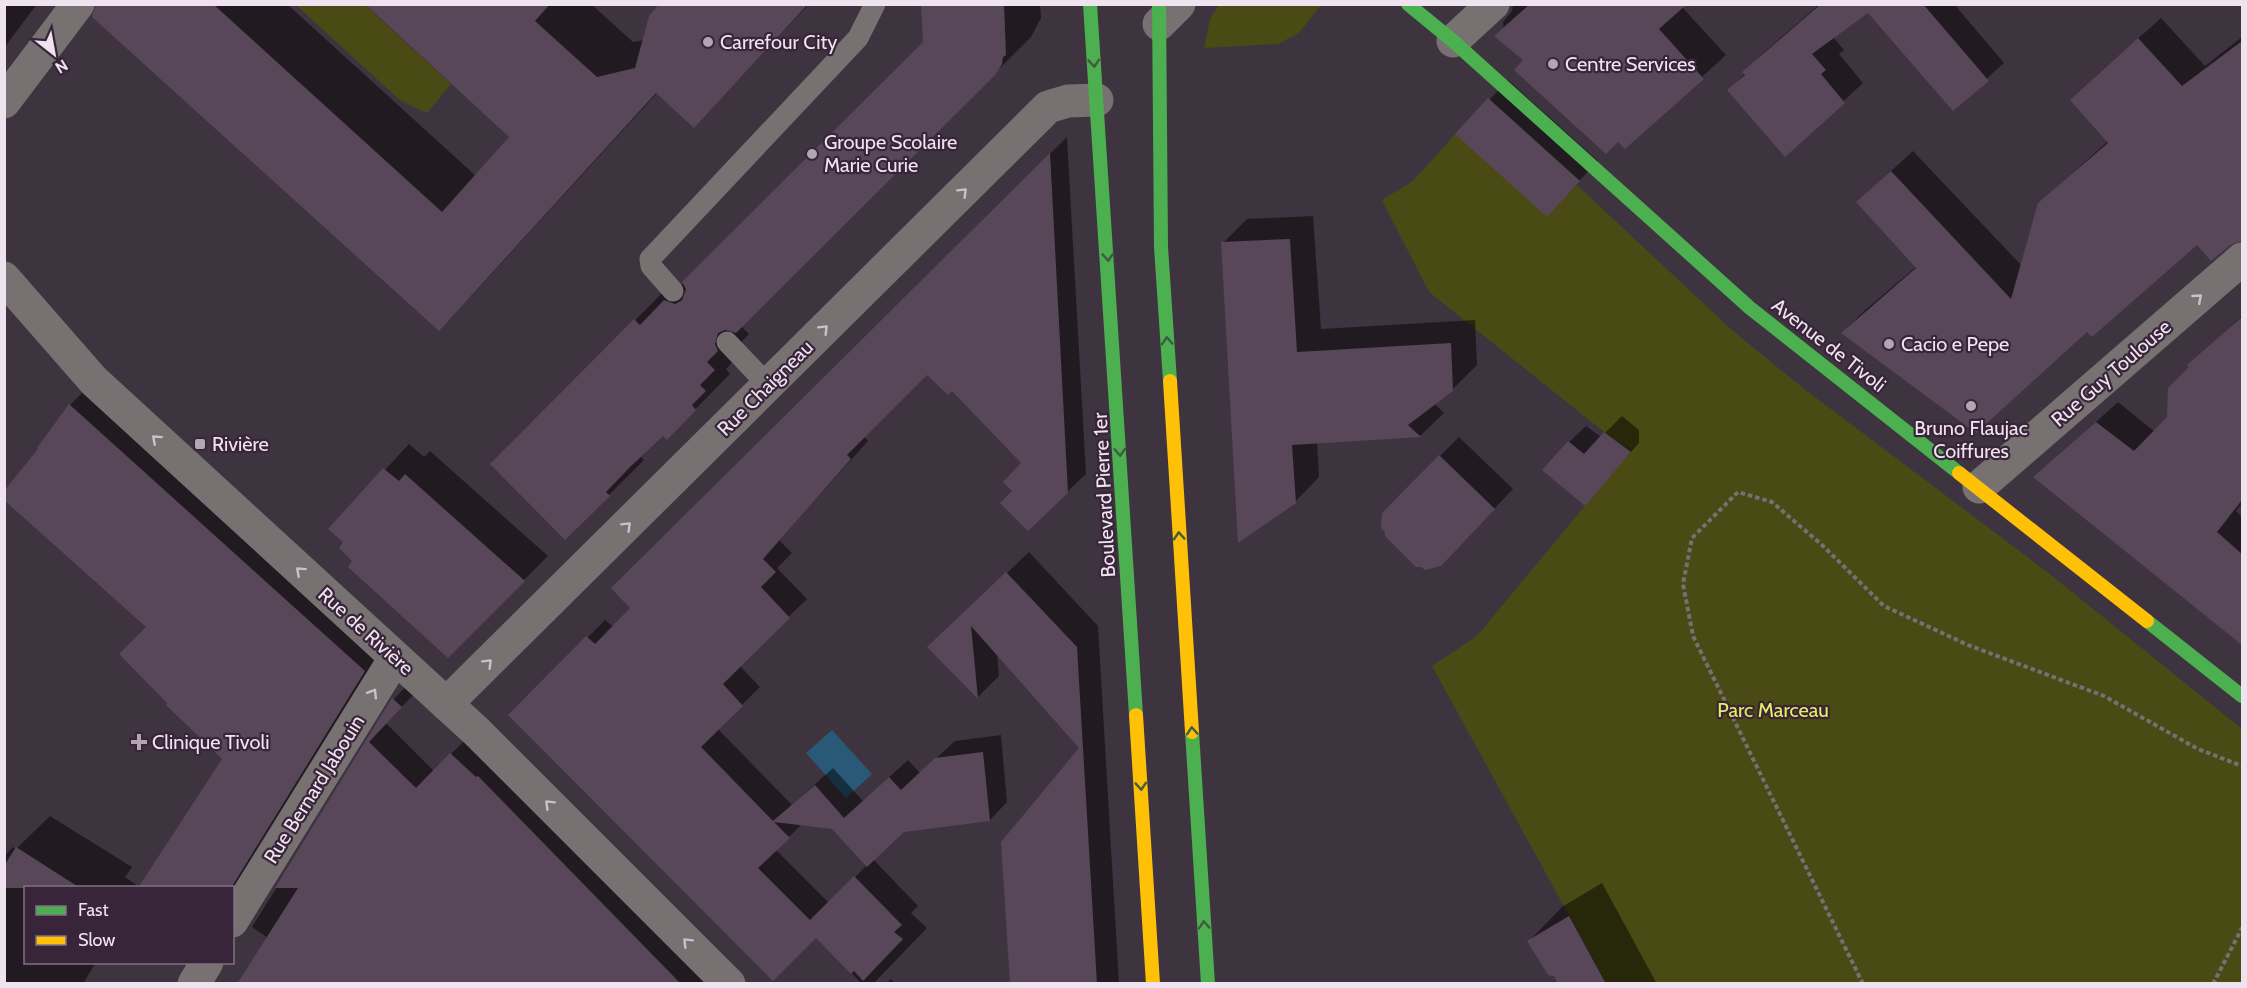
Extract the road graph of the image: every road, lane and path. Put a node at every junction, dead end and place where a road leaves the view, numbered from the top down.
1 (78, 4) edge
2 (875, 4) edge
3 (1090, 4) edge
4 (1408, 4) edge
5 (1493, 4) edge
6 (1166, 11) edge
7 (1454, 40) junction
8 (1097, 100) junction
9 (4, 102) edge
10 (2242, 260) edge
11 (4, 278) edge
12 (673, 291) dead end
13 (727, 342) dead end
14 (768, 385) junction
15 (1979, 487) junction
16 (395, 658) junction
17 (2242, 696) edge
18 (446, 704) junction
19 (2242, 766) edge
20 (234, 918) edge
21 (2242, 928) edge
22 (206, 964) edge
23 (194, 984) edge
24 (729, 984) edge
25 (1153, 984) edge
26 (1208, 984) edge
27 (1863, 984) edge
28 (2212, 984) edge

1 - 9 street
2 - 12 lane
3 -> 8 main road, Boulevard Pierre 1er
4 - 7 main road, Avenue de Tivoli
5 - 7 street
26 -> 6 main road
7 - 15 main road, Avenue de Tivoli
14 -> 8 street, Rue Chaigneau
8 -> 25 main road, Boulevard Pierre 1er
15 -> 10 street, Rue Guy Toulouse
16 -> 11 street, Rue de Rivière
13 - 14 lane
18 -> 14 street, Rue Chaigneau
15 - 17 main road, Avenue de Tivoli
16 - 18 street, Rue de Rivière
20 -> 16 street, Rue Bernard Jabouin
24 -> 18 street, Rue de Rivière
19 - 27 path
21 - 28 path
22 - 23 street

